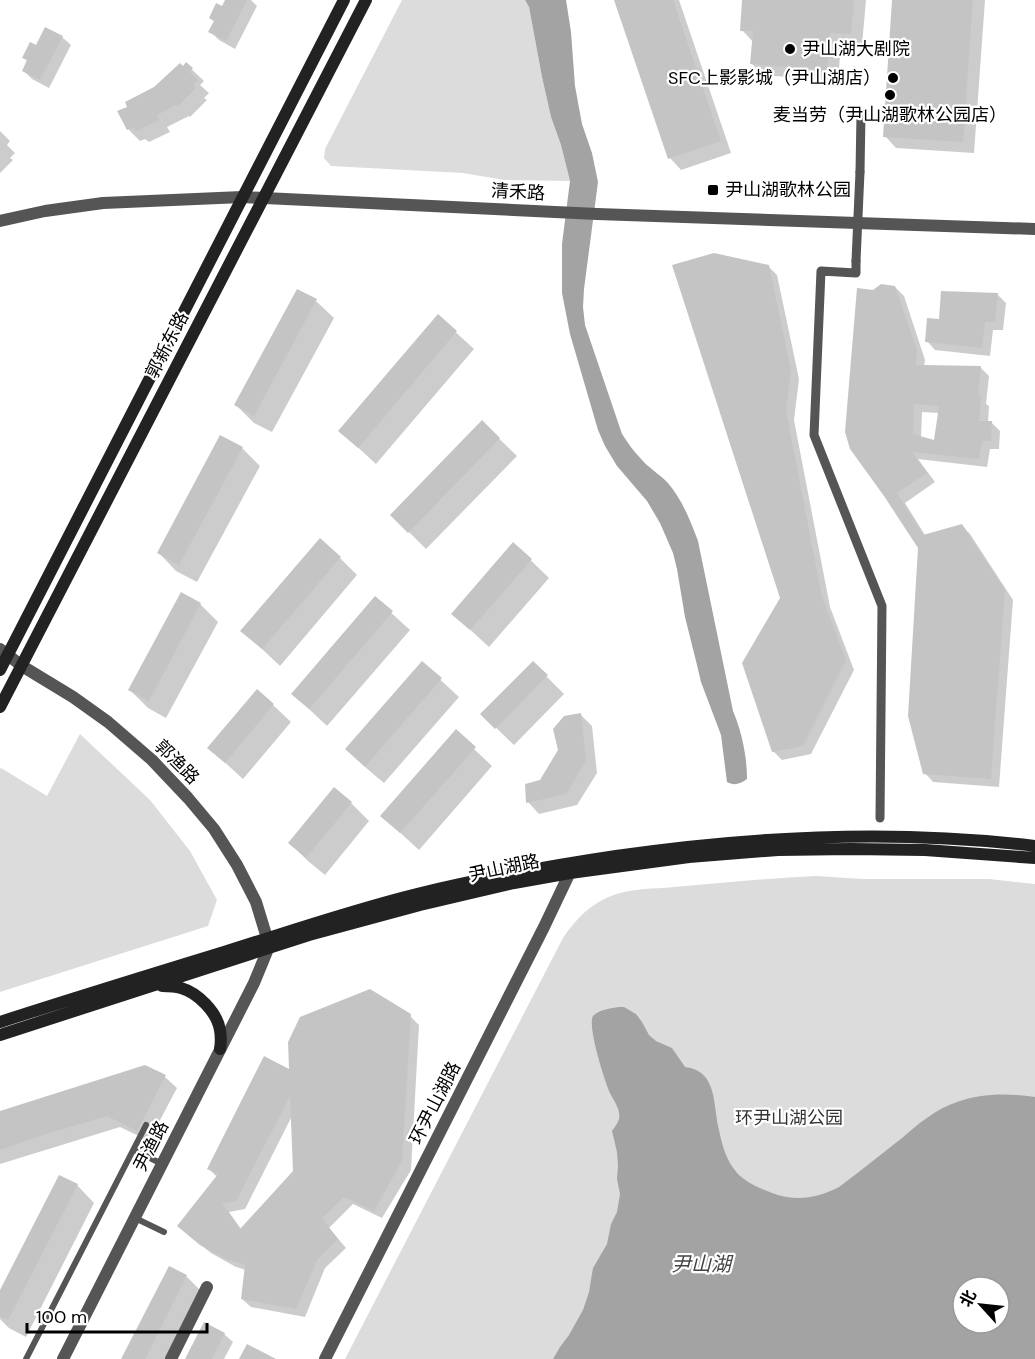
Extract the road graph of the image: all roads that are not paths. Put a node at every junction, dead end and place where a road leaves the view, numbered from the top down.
1 (344, 0) edge
2 (366, 0) edge
3 (861, 114) dead end
4 (242, 197) junction
5 (264, 198) junction
6 (0, 220) edge
7 (1031, 229) edge
8 (4, 652) edge
9 (22, 666) junction
10 (0, 670) edge
11 (0, 706) edge
12 (879, 818) dead end
13 (1035, 846) edge
14 (1035, 858) edge
15 (572, 868) junction
16 (268, 944) junction
17 (158, 985) junction
18 (0, 1022) edge
19 (0, 1035) edge
20 (220, 1049) junction
21 (146, 1125) dead end
22 (134, 1150) junction
23 (162, 1164) junction
24 (135, 1218) junction
25 (164, 1232) dead end
26 (207, 1287) dead end
27 (26, 1359) edge
28 (63, 1359) edge
29 (171, 1359) edge
30 (325, 1359) edge

1 - 4 main road, 郭新东路
2 - 5 main road, 郭新东路
3 - 12 street, bridge
4 - 5 street, 清禾路
4 - 6 street, 清禾路
4 - 8 main road, 郭新东路
5 - 7 street, 清禾路
5 - 9 main road, 郭新东路
8 - 9 street, 郭渔路
8 - 10 main road, 郭新东路
9 - 11 main road, 郭新东路
9 - 16 street, 郭渔路
13 - 15 main road, 尹山湖路
14 - 15 main road, 尹山湖路
15 - 16 main road, 尹山湖路
15 - 30 street, 环尹山湖路
16 - 17 main road, 尹山湖路
16 - 18 main road, 尹山湖路
16 - 20 street, 尹渔路
17 - 19 main road, 尹山湖路
17 - 20 main road
20 - 23 street, 尹渔路
21 - 22 lane
22 - 23 lane
22 - 27 lane
23 - 24 street, 尹渔路
24 - 25 lane
24 - 28 street, 尹渔路
26 - 29 street

